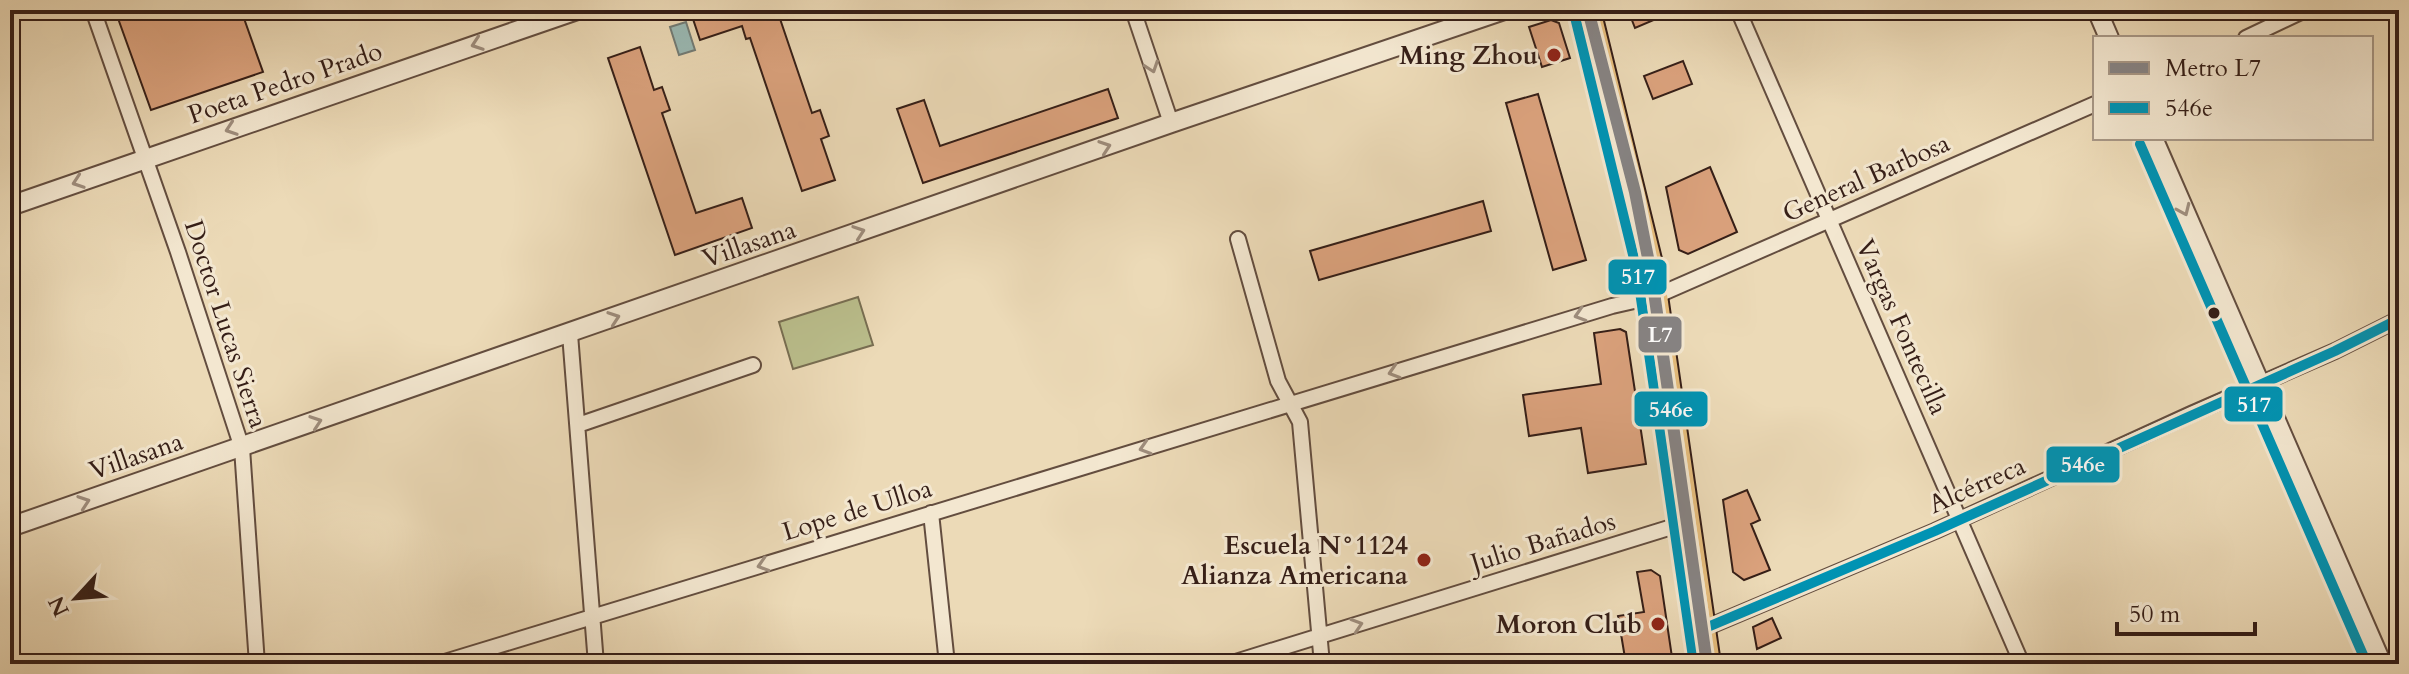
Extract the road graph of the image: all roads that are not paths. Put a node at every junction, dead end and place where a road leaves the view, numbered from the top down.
1 (93, 10) edge
2 (577, 10) edge
3 (1133, 10) edge
4 (1504, 10) edge
5 (1588, 10) edge
6 (1738, 10) edge
7 (2097, 10) edge
8 (2305, 10) edge
9 (2108, 36) edge
10 (2250, 36) edge
11 (2093, 105) edge
12 (1171, 123) junction
13 (2154, 140) edge
14 (146, 158) junction
15 (10, 206) edge
16 (1829, 220) junction
17 (1238, 239) dead end
18 (1656, 296) junction
19 (2399, 319) edge
20 (570, 334) junction
21 (753, 365) dead end
22 (2260, 384) junction
23 (1291, 403) junction
24 (578, 425) junction
25 (242, 448) junction
26 (931, 513) junction
27 (1960, 519) junction
28 (1688, 522) junction
29 (10, 527) edge
30 (592, 617) junction
31 (1703, 629) junction
32 (1319, 636) junction
33 (257, 664) edge
34 (438, 664) edge
35 (596, 664) edge
36 (947, 664) edge
37 (1229, 664) edge
38 (1322, 664) edge
39 (1708, 664) edge
40 (2022, 664) edge
41 (2382, 664) edge

1 - 14 street, Doctor Lucas Sierra
2 -> 14 street, Poeta Pedro Prado
3 -> 12 street
4 - 12 street, Villasana
5 - 18 main road
6 - 16 street, Vargas Fontecilla
7 - 9 street
8 - 10 street
11 - 16 street, General Barbosa
20 -> 12 street, Villasana
13 -> 22 street
14 -> 15 street, Poeta Pedro Prado
14 - 25 street, Doctor Lucas Sierra
16 - 18 street, General Barbosa
16 - 27 street, Vargas Fontecilla
17 - 23 street
18 -> 23 street, Lope de Ulloa
18 - 28 main road
19 - 22 street, Alcérreca
20 - 24 street
25 -> 20 street, Villasana
21 - 24 street
22 - 27 street, Alcérreca
22 - 41 street
23 -> 26 street, Lope de Ulloa
23 - 32 street
24 - 30 street
29 -> 25 street, Villasana
25 - 33 street, Doctor Lucas Sierra
26 -> 30 street, Lope de Ulloa
26 - 36 street
27 - 31 street, Alcérreca
27 - 40 street, Vargas Fontecilla
28 - 31 main road
32 -> 28 street, Julio Bañados
30 - 34 street, Lope de Ulloa
30 - 35 street
31 - 39 main road
32 - 37 street, Julio Bañados
32 - 38 street

